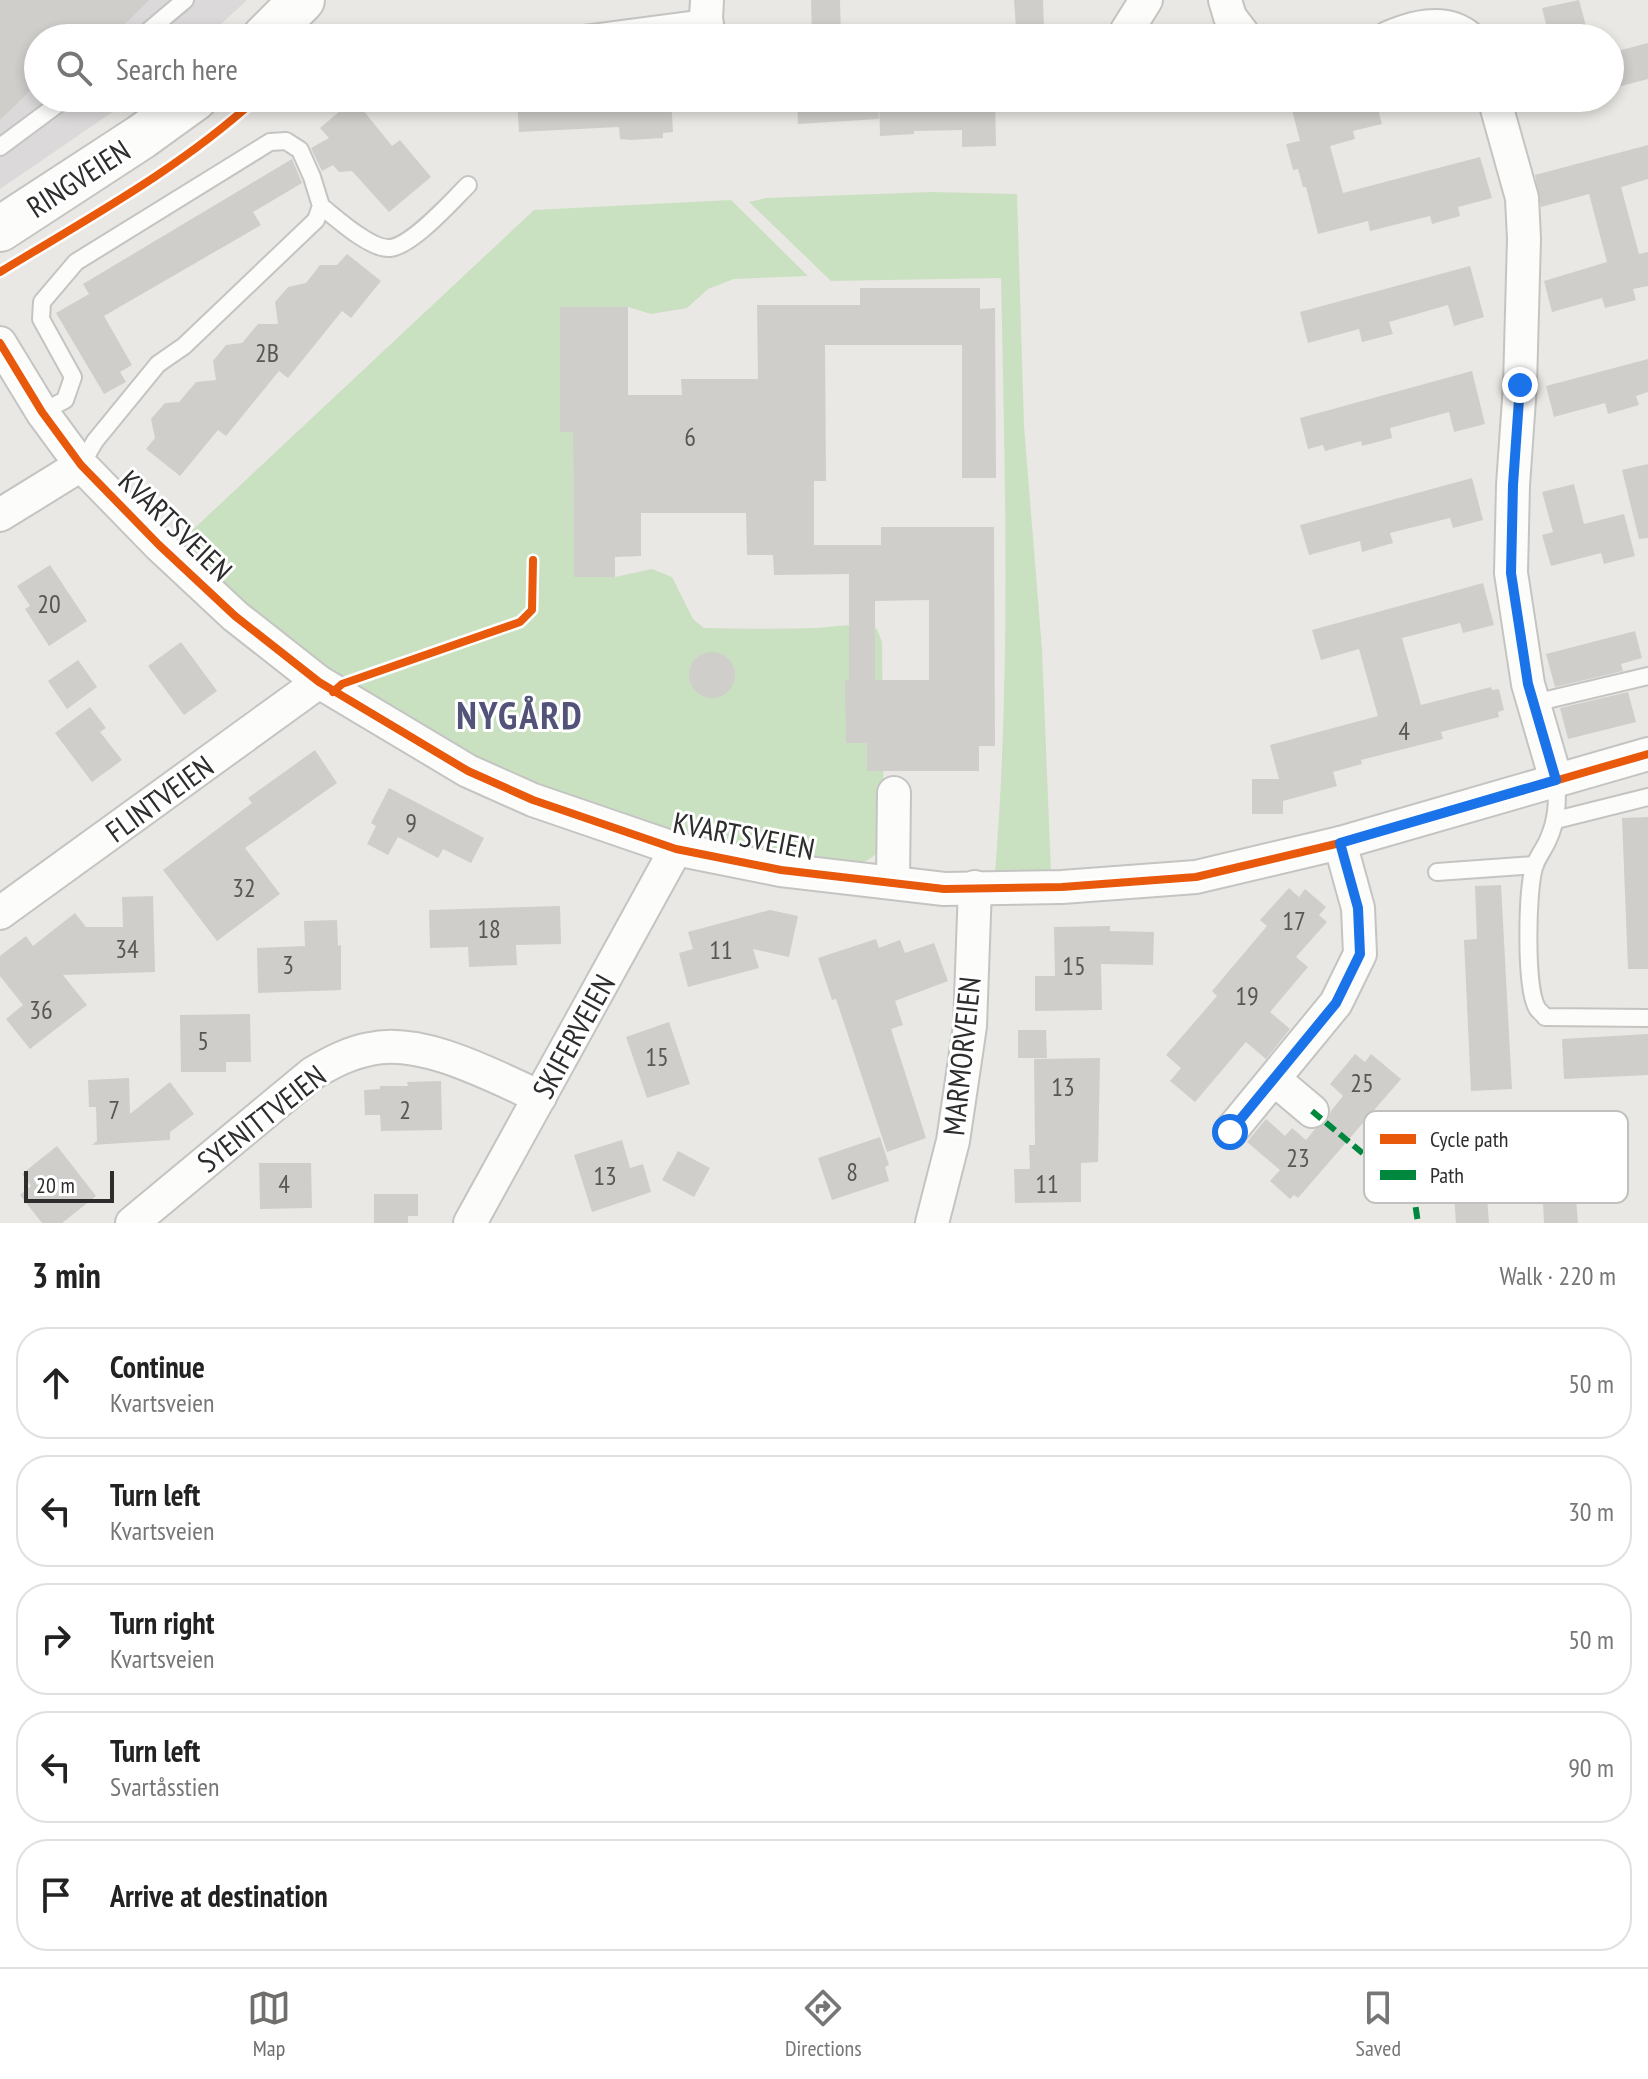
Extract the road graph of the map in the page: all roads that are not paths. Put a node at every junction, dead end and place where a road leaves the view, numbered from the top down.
1 (185, 0) edge
2 (302, 0) edge
3 (1146, 0) edge
4 (1225, 0) edge
5 (707, 19) edge
6 (157, 24) edge
7 (278, 24) edge
8 (667, 24) edge
9 (1131, 24) edge
10 (1235, 24) edge
11 (47, 112) edge
12 (176, 112) edge
13 (1498, 112) edge
14 (0, 147) edge
15 (468, 185) dead end
16 (321, 206) junction
17 (0, 229) edge
18 (0, 343) edge
19 (42, 412) junction
20 (81, 465) junction
21 (0, 515) edge
22 (1648, 676) edge
23 (319, 682) junction
24 (1534, 703) junction
25 (1648, 754) edge
26 (1556, 780) junction
27 (894, 793) dead end
28 (1648, 797) edge
29 (1556, 820) junction
30 (1340, 843) junction
31 (676, 849) junction
32 (1535, 865) junction
33 (1437, 872) dead end
34 (893, 882) junction
35 (975, 887) junction
36 (0, 913) edge
37 (1648, 1018) edge
38 (1274, 1079) junction
39 (540, 1097) junction
40 (1312, 1111) dead end
41 (1230, 1132) dead end
42 (132, 1223) edge
43 (470, 1223) edge
44 (932, 1223) edge

1 - 6 lane
2 - 7 main road
3 - 9 street
4 - 10 street
5 - 8 lane
11 - 14 lane
12 - 17 main road, RINGVEIEN
13 - 24 street
15 - 16 lane
16 - 19 lane
16 - 20 lane
18 - 19 street, KVARTSVEIEN
19 - 20 street, KVARTSVEIEN
20 - 21 street
20 - 23 street, KVARTSVEIEN
22 - 24 lane
23 - 31 street, KVARTSVEIEN
23 - 36 street, FLINTVEIEN
24 - 26 street
25 - 26 street, KVARTSVEIEN
26 - 29 lane
26 - 30 street, KVARTSVEIEN
27 - 34 street
28 - 29 lane
29 - 32 lane
30 - 35 street, KVARTSVEIEN
30 - 38 street
31 - 34 street, KVARTSVEIEN
31 - 39 street, SKIFERVEIEN
32 - 33 lane
32 - 37 lane
34 - 35 street, KVARTSVEIEN
35 - 44 street, MARMORVEIEN
38 - 40 street
38 - 41 street
39 - 42 street, SYENITTVEIEN
39 - 43 street, SKIFERVEIEN

